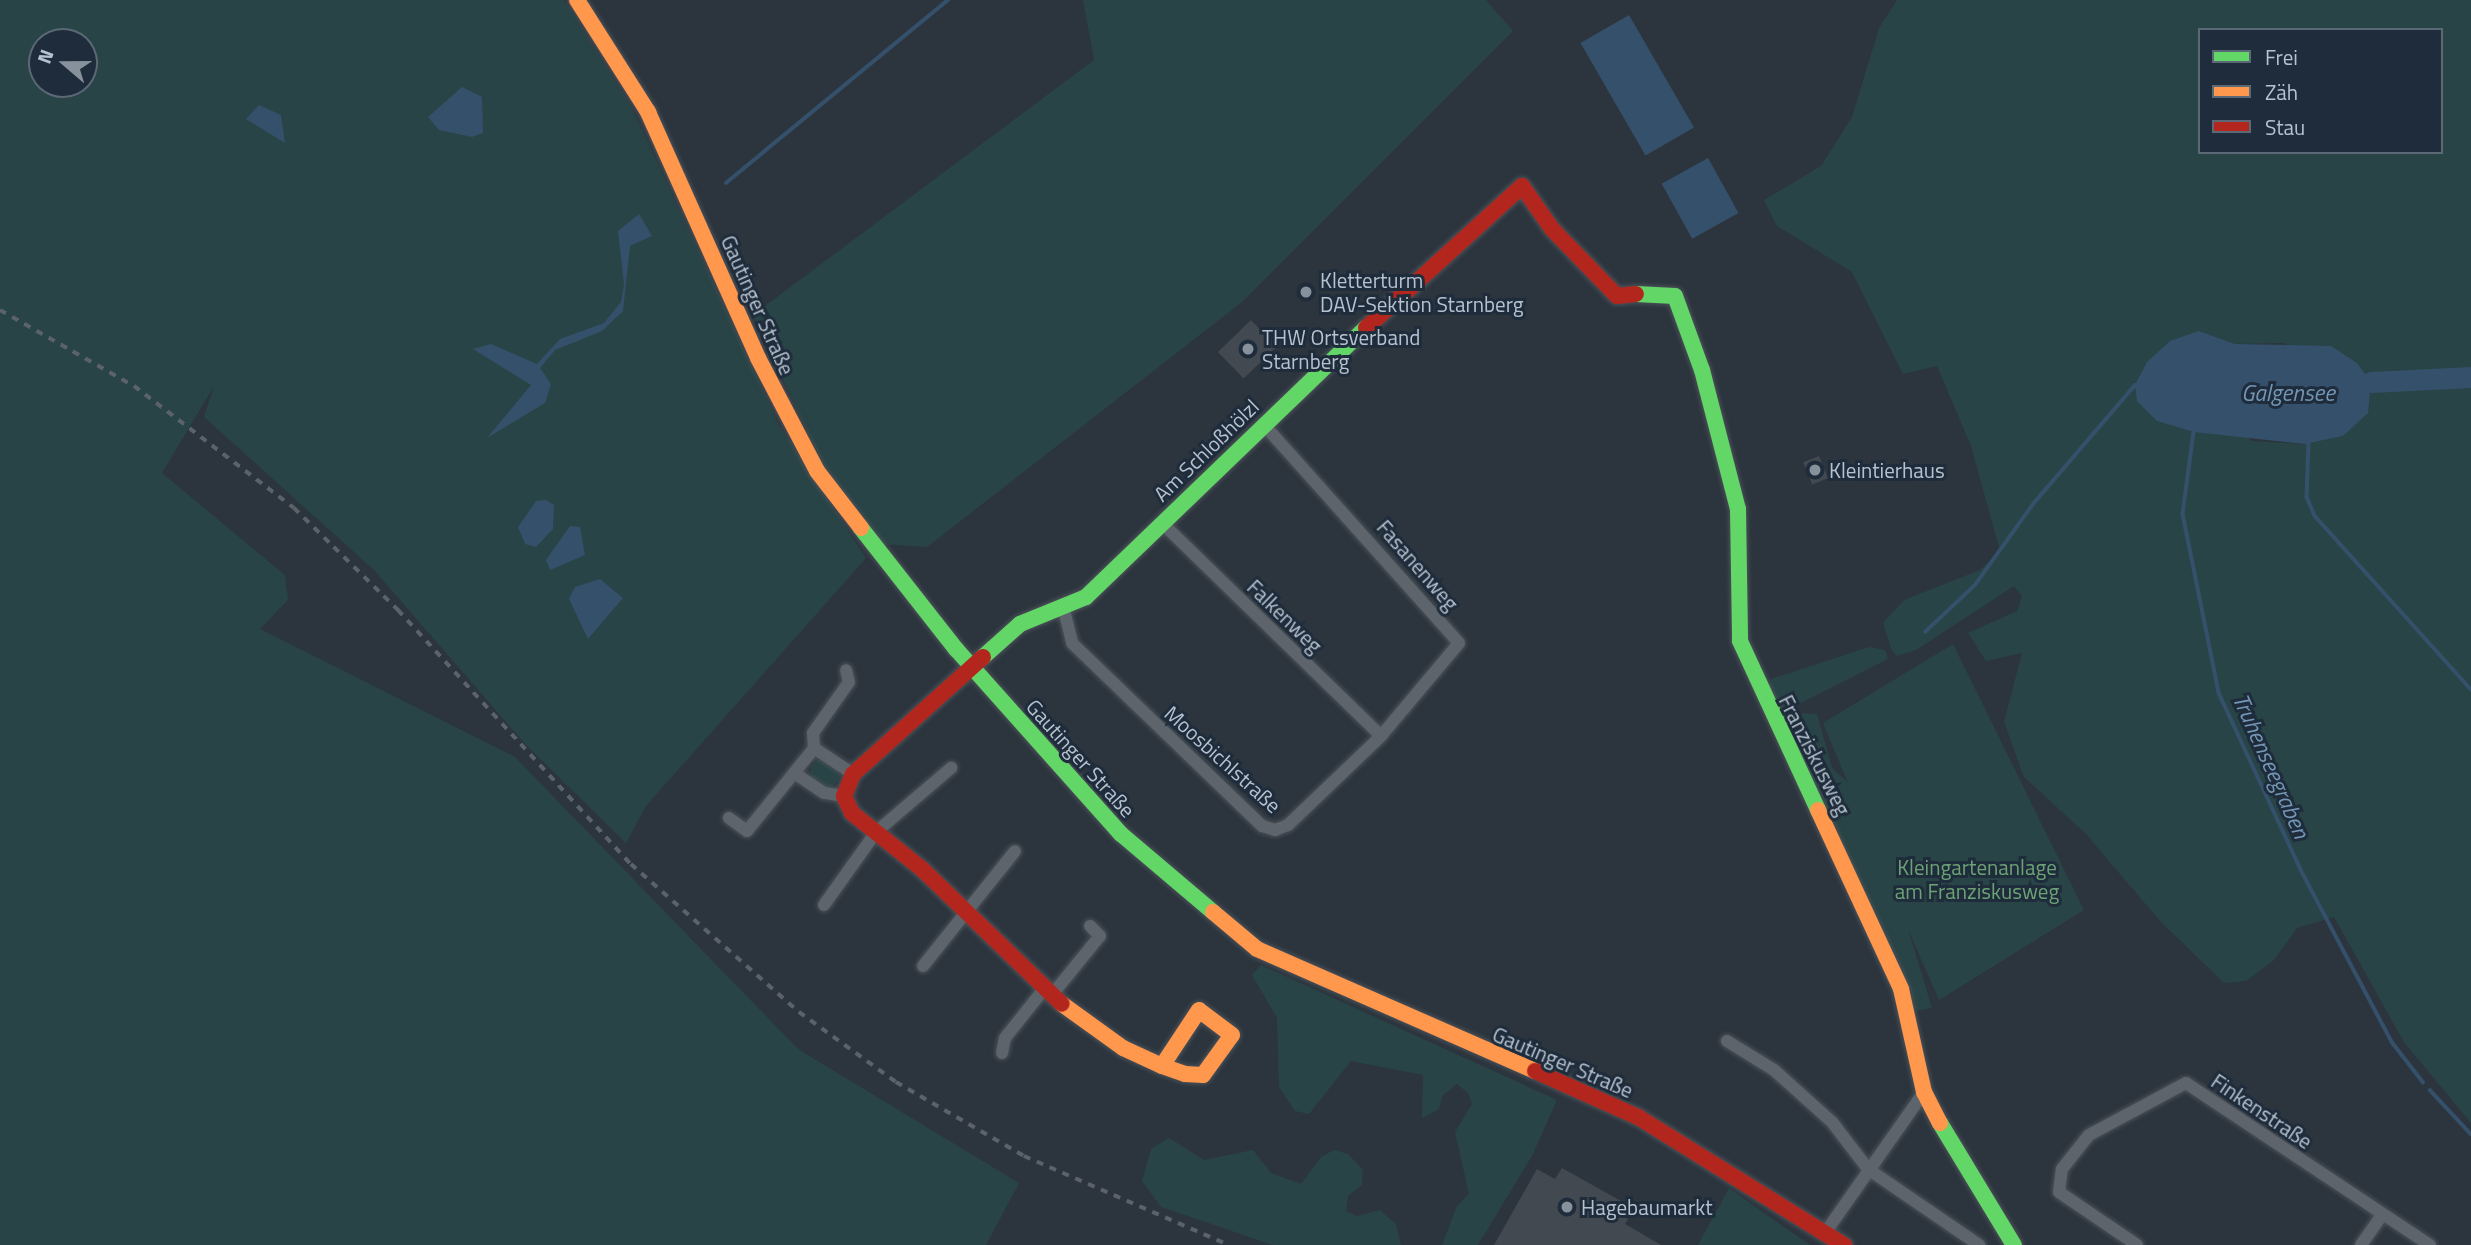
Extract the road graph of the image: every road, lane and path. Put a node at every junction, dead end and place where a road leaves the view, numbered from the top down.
1 (577, 0) edge
2 (1636, 298) joint
3 (1263, 424) junction
4 (1162, 523) junction
5 (1063, 606) junction
6 (974, 669) junction
7 (846, 670) dead end
8 (1381, 736) junction
9 (814, 748) junction
10 (951, 768) dead end
11 (794, 773) junction
12 (853, 774) junction
13 (844, 796) junction
14 (729, 818) dead end
15 (876, 832) junction
16 (1015, 851) dead end
17 (824, 905) dead end
18 (964, 912) junction
19 (1090, 926) dead end
20 (923, 966) dead end
21 (1047, 992) junction
22 (1727, 1041) dead end
23 (1002, 1054) dead end
24 (1162, 1066) junction
25 (1924, 1092) junction
26 (1868, 1169) junction
27 (2382, 1215) junction
28 (1825, 1233) junction
29 (1844, 1245) edge
30 (1979, 1245) edge
31 (2014, 1245) edge
32 (2137, 1245) edge
33 (2361, 1245) edge
34 (2430, 1245) edge

1 - 6 street, Gautinger Straße
2 - 3 street, Am Schloßhölzl
2 - 25 street, Franziskusweg
3 - 4 street, Am Schloßhölzl
3 - 8 street, Fasanenweg
4 - 5 street, Am Schloßhölzl
4 - 8 street, Falkenweg
5 - 6 street, Am Schloßhölzl
5 - 8 street, Moosbichlstraße
6 - 12 street, Am Schloßhölzl
6 - 28 street, Gautinger Straße
7 - 9 street
9 - 11 street
9 - 12 street
10 - 15 street
11 - 13 street
11 - 14 street
12 - 13 street
13 - 15 street
15 - 17 street
15 - 18 street
16 - 18 street
18 - 20 street
18 - 21 street
19 - 21 street
21 - 23 street
21 - 24 street
22 - 26 street
24 - 24 street
25 - 26 street
25 - 31 street, Franziskusweg
26 - 28 street
26 - 30 street
27 - 32 street, Finkenstraße
27 - 33 street
27 - 34 street, Finkenstraße
28 - 29 street, Gautinger Straße

